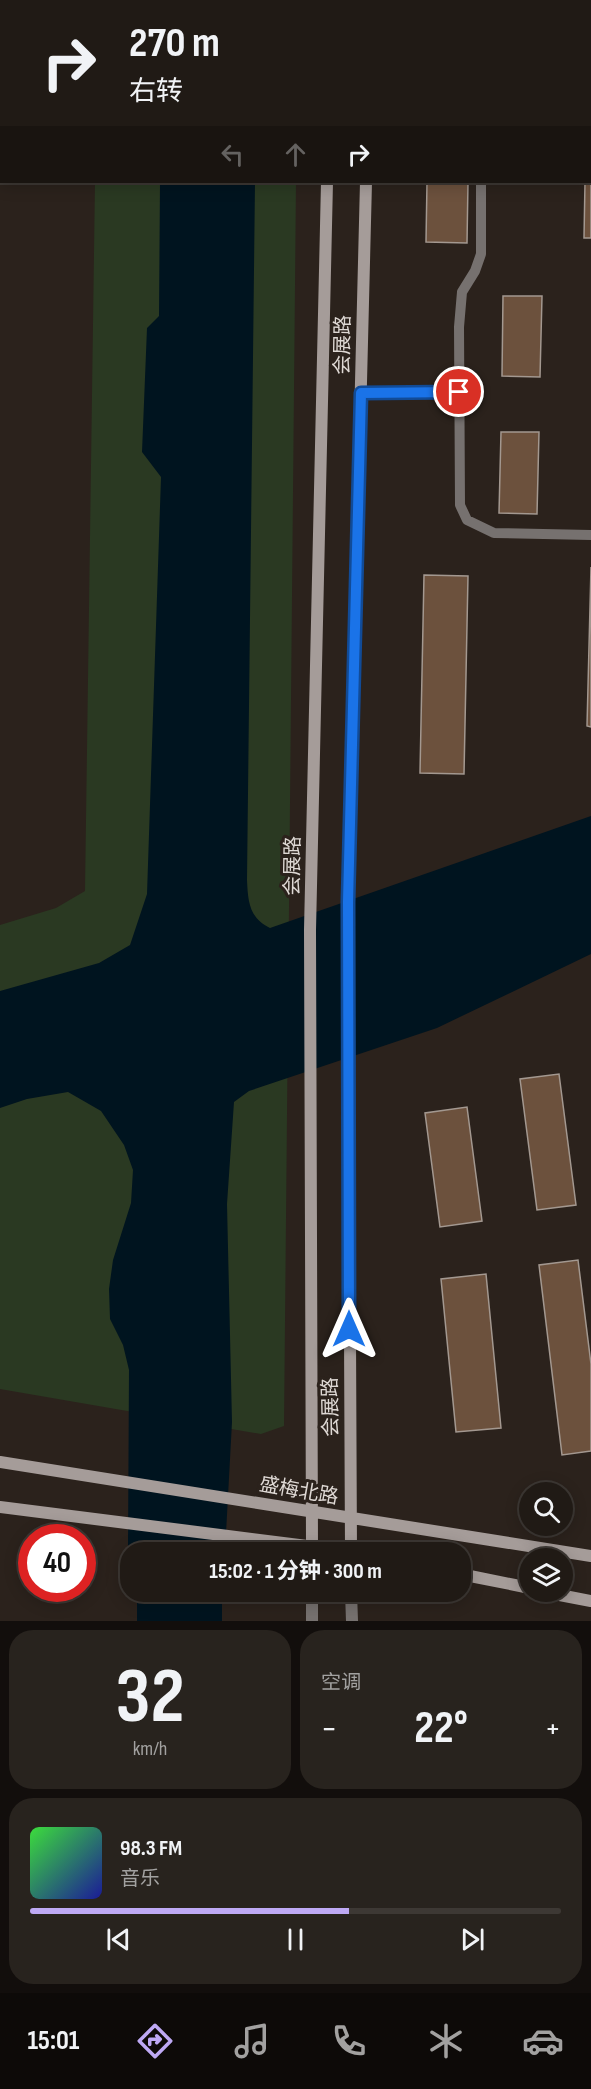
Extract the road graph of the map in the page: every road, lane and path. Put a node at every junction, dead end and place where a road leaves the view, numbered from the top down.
1 (327, 183) edge
2 (366, 183) edge
3 (481, 183) edge
4 (459, 392) junction
5 (361, 393) junction
6 (591, 535) edge
7 (0, 1462) edge
8 (0, 1507) edge
9 (312, 1510) junction
10 (351, 1519) junction
11 (254, 1542) edge
12 (312, 1542) edge
13 (352, 1542) edge
14 (591, 1556) edge
15 (471, 1576) edge
16 (519, 1586) edge
17 (573, 1598) edge
18 (591, 1601) edge
19 (312, 1602) edge
20 (351, 1602) edge
21 (312, 1621) edge
22 (351, 1621) edge

1 - 9 street, 会展路
2 - 5 street, 会展路
3 - 4 lane
4 - 5 lane
4 - 6 lane
5 - 10 street, 会展路
7 - 9 street, 盛梅北路
8 - 11 street
9 - 10 street, 盛梅北路
9 - 12 street, 会展路
10 - 13 street, 会展路
10 - 14 street, 盛梅北路
15 - 16 street
17 - 18 street
19 - 21 street
20 - 22 street

